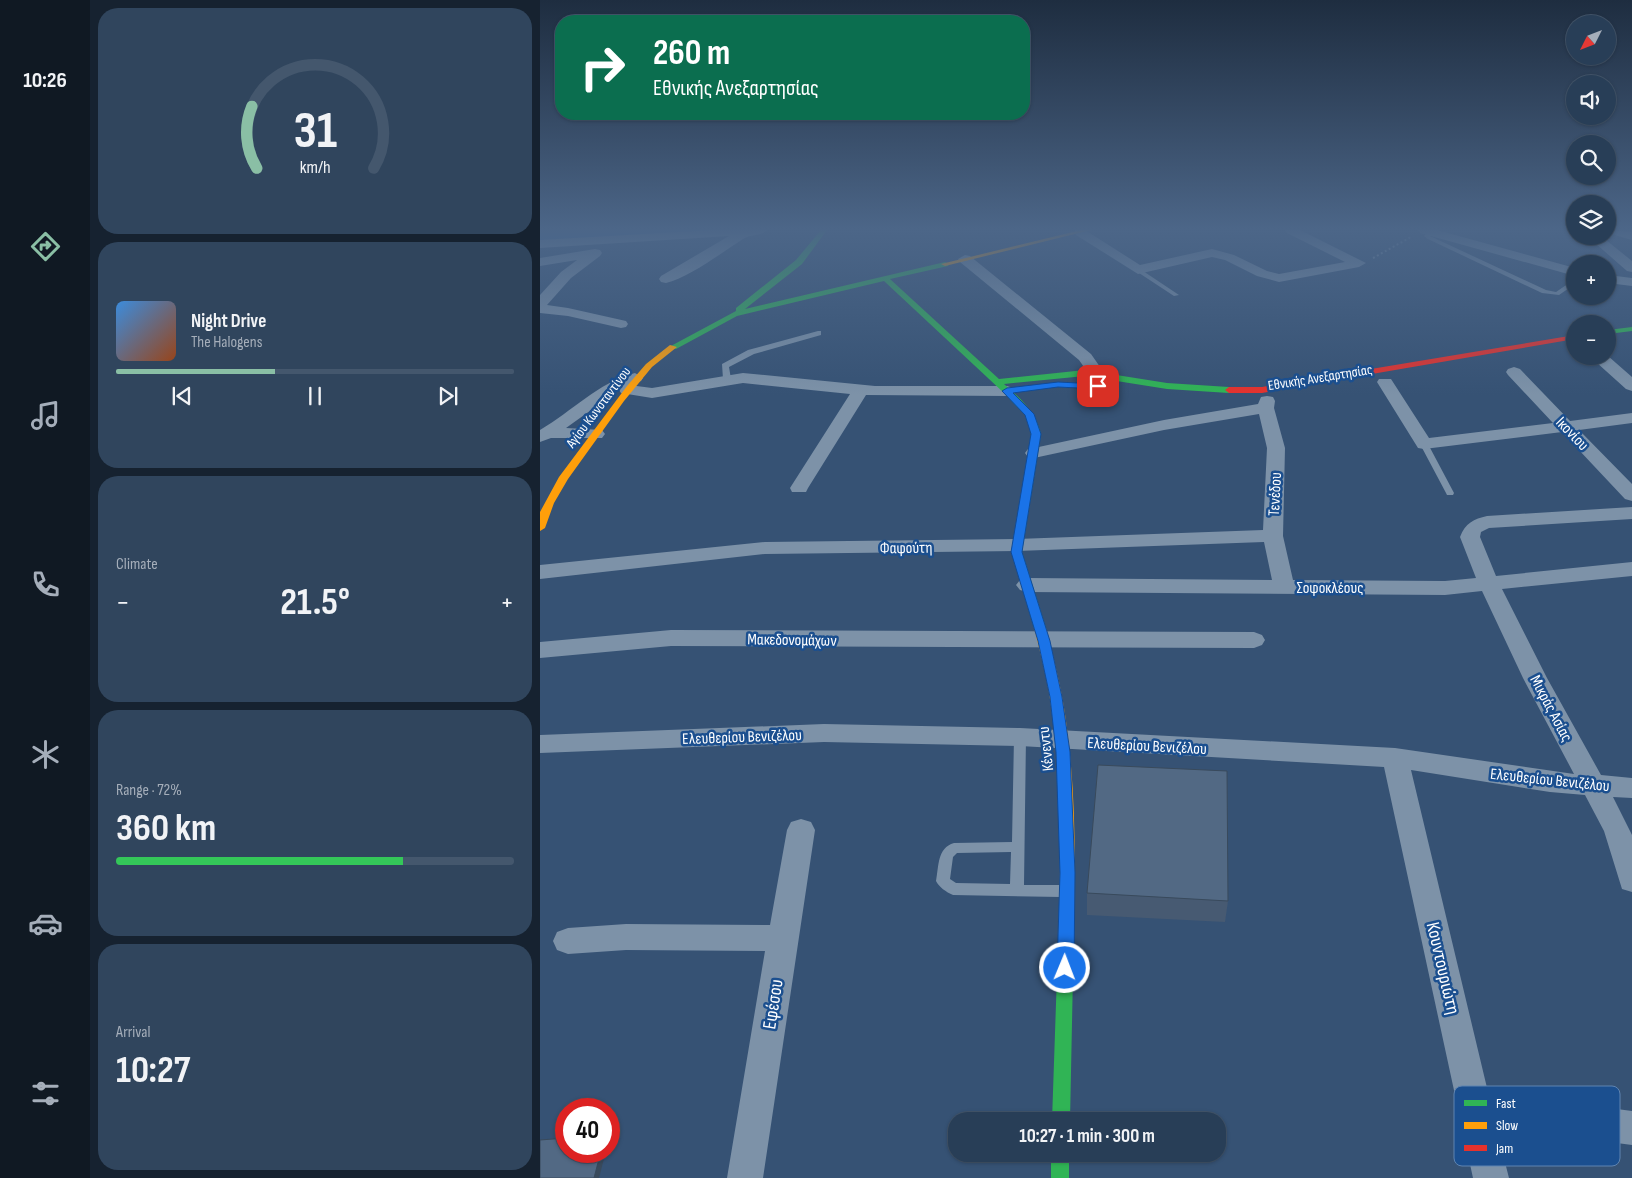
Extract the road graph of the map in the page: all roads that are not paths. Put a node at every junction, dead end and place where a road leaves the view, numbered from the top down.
1 (557, 285) edge
2 (770, 285) edge
3 (855, 285) edge
4 (892, 285) edge
5 (996, 285) edge
6 (1161, 285) edge
7 (1530, 285) edge
8 (1566, 288) edge
9 (1176, 295) dead end
10 (540, 304) edge
11 (540, 309) edge
12 (734, 314) junction
13 (621, 324) dead end
14 (1632, 329) edge
15 (1616, 331) edge
16 (818, 332) dead end
17 (1632, 338) edge
18 (1566, 339) edge
19 (1616, 341) edge
20 (1566, 348) edge
21 (1609, 365) edge
22 (1514, 372) dead end
23 (727, 379) junction
24 (1390, 381) joint
25 (1090, 382) junction
26 (631, 384) junction
27 (1632, 386) edge
28 (1002, 387) junction
29 (860, 391) junction
30 (1270, 403) junction
31 (1632, 418) edge
32 (1567, 427) junction
33 (596, 434) junction
34 (545, 435) edge
35 (1424, 444) junction
36 (1034, 454) junction
37 (799, 488) dead end
38 (1450, 493) dead end
39 (1632, 494) edge
40 (1632, 513) edge
41 (540, 524) edge
42 (1273, 536) junction
43 (1017, 545) junction
44 (1632, 569) edge
45 (540, 572) edge
46 (1490, 584) junction
47 (1027, 585) junction
48 (1284, 587) junction
49 (1254, 640) dead end
50 (1044, 641) junction
51 (540, 650) edge
52 (1020, 737) junction
53 (1061, 740) junction
54 (540, 744) edge
55 (1394, 758) junction
56 (1594, 785) junction
57 (1632, 788) edge
58 (802, 830) dead end
59 (1019, 847) junction
60 (1632, 880) edge
61 (1018, 890) junction
62 (1067, 892) junction
63 (782, 938) junction
64 (568, 941) dead end
65 (1471, 1086) edge
66 (1061, 1112) edge
67 (1060, 1162) edge
68 (745, 1178) edge
69 (1060, 1178) edge

1 - 10 street
2 - 12 street
3 - 12 street
4 - 28 street, Κένεντυ
5 - 25 street
6 - 9 lane
7 - 8 lane
11 - 13 street
12 - 26 street, Αγίου Κωνσταντίνου
14 - 15 street
16 - 23 lane
17 - 19 street
18 - 25 street
20 - 24 street
21 - 27 street
22 - 32 street, Ικονίου
23 - 26 street
23 - 29 street
24 - 35 street
25 - 28 street, Εθνικής Ανεξαρτησίας
25 - 28 street
25 - 30 street, Εθνικής Ανεξαρτησίας
26 - 33 street, Αγίου Κωνσταντίνου
26 - 34 street
28 - 29 street
28 - 36 street, Κένεντυ
29 - 37 street
30 - 36 street
30 - 42 street, Τενέδου
31 - 32 street
32 - 35 street
32 - 39 street, Ικονίου
33 - 34 street
33 - 41 street, Αγίου Κωνσταντίνου
35 - 38 lane
36 - 43 street, Κένεντυ
40 - 46 street, Μικράς Ασίας
42 - 43 street, Φαφούτη
42 - 48 street, Τενέδου
43 - 45 street, Φαφούτη
43 - 47 street, Κένεντυ
44 - 46 street, Σοφοκλέους
46 - 48 street, Σοφοκλέους
46 - 56 street, Μικράς Ασίας
47 - 48 street, Σοφοκλέους
47 - 50 street, Κένεντυ
49 - 50 street, Μακεδονομάχων
50 - 51 street, Μακεδονομάχων
50 - 53 street, Κένεντυ
52 - 53 street, Ελευθερίου Βενιζέλου
52 - 54 street, Ελευθερίου Βενιζέλου
52 - 59 lane
53 - 55 street, Ελευθερίου Βενιζέλου
53 - 62 street, Κένεντυ
55 - 56 street, Ελευθερίου Βενιζέλου
55 - 65 street, Κουντουριώτη
56 - 57 street, Ελευθερίου Βενιζέλου
56 - 60 street, Μικράς Ασίας
58 - 63 street, Εφέσου
59 - 61 lane
59 - 61 lane
61 - 62 lane
62 - 66 street, Κένεντυ
63 - 64 street
63 - 68 street, Εφέσου
67 - 69 street

